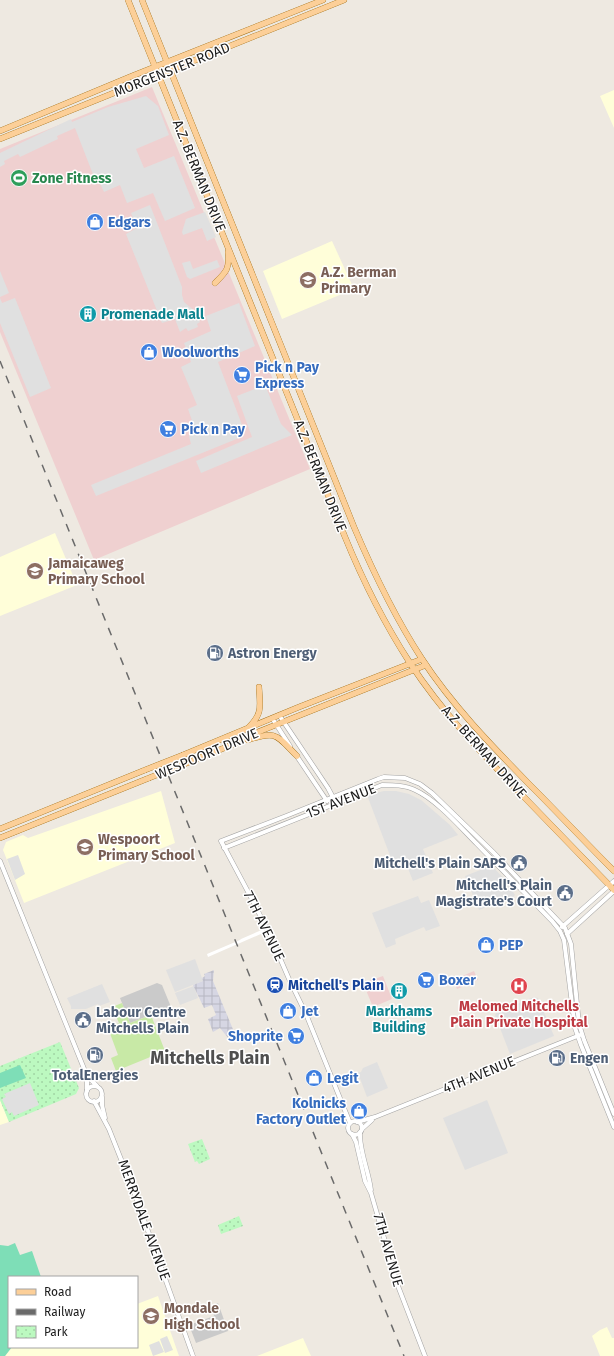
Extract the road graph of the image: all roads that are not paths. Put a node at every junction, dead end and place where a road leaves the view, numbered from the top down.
1 (128, 0) edge
2 (142, 0) edge
3 (323, 0) edge
4 (344, 0) edge
5 (167, 62) junction
6 (155, 67) junction
7 (170, 71) junction
8 (159, 75) junction
9 (0, 131) edge
10 (0, 139) edge
11 (228, 247) junction
12 (215, 283) dead end
13 (422, 659) junction
14 (410, 664) junction
15 (426, 665) junction
16 (415, 670) junction
17 (259, 687) dead end
18 (279, 715) junction
19 (272, 718) junction
20 (283, 722) junction
21 (276, 725) junction
22 (247, 728) junction
23 (234, 744) junction
24 (296, 756) junction
25 (398, 777) junction
26 (398, 786) junction
27 (333, 797) junction
28 (326, 800) junction
29 (336, 803) junction
30 (329, 806) junction
31 (0, 829) edge
32 (0, 838) edge
33 (221, 841) joint
34 (224, 848) junction
35 (0, 861) edge
36 (614, 871) edge
37 (612, 883) edge
38 (614, 891) edge
39 (563, 926) junction
40 (559, 929) junction
41 (568, 934) junction
42 (563, 936) junction
43 (580, 1035) junction
44 (87, 1076) junction
45 (98, 1087) junction
46 (87, 1091) junction
47 (102, 1097) junction
48 (94, 1101) junction
49 (614, 1114) edge
50 (375, 1117) junction
51 (357, 1122) junction
52 (350, 1123) junction
53 (614, 1127) edge
54 (109, 1129) junction
55 (361, 1131) junction
56 (352, 1134) junction
57 (371, 1193) junction
58 (193, 1356) edge
59 (425, 1356) edge

1 - 6 main road, A.Z. BERMAN DRIVE
2 - 5 main road, A.Z. BERMAN DRIVE
3 - 5 main road, MORGENSTER ROAD
4 - 7 main road, MORGENSTER ROAD
5 - 6 main road, MORGENSTER ROAD
5 - 7 main road, A.Z. BERMAN DRIVE
6 - 8 main road, A.Z. BERMAN DRIVE
6 - 9 main road, MORGENSTER ROAD
7 - 8 main road, MORGENSTER ROAD
7 - 13 main road, A.Z. BERMAN DRIVE
8 - 10 main road, MORGENSTER ROAD
8 - 11 main road, A.Z. BERMAN DRIVE
11 - 12 main road
11 - 14 main road, A.Z. BERMAN DRIVE
13 - 14 main road, WESPOORT DRIVE
13 - 15 main road, A.Z. BERMAN DRIVE
14 - 16 main road, A.Z. BERMAN DRIVE
14 - 18 main road, WESPOORT DRIVE
15 - 16 main road, WESPOORT DRIVE
15 - 36 main road, A.Z. BERMAN DRIVE
16 - 20 main road, WESPOORT DRIVE
16 - 37 main road, A.Z. BERMAN DRIVE
17 - 22 main road
18 - 19 main road, WESPOORT DRIVE
18 - 20 street
19 - 21 street
19 - 22 main road, WESPOORT DRIVE
20 - 21 main road, WESPOORT DRIVE
20 - 27 street
21 - 23 main road, WESPOORT DRIVE
21 - 24 street
22 - 31 main road, WESPOORT DRIVE, bridge
23 - 24 main road
23 - 32 main road, WESPOORT DRIVE, bridge
24 - 28 street
25 - 26 street
25 - 27 street, 1ST AVENUE
25 - 39 street, 1ST AVENUE
26 - 29 street, 1ST AVENUE
26 - 40 street, 1ST AVENUE
27 - 28 street, 1ST AVENUE
27 - 29 street
28 - 30 street
28 - 33 street, 1ST AVENUE
29 - 30 street, 1ST AVENUE
30 - 34 street, 1ST AVENUE
33 - 34 street, 7TH AVENUE
34 - 52 street, 7TH AVENUE
35 - 44 street
37 - 38 main road, A.Z. BERMAN DRIVE
37 - 39 street
38 - 41 street
39 - 40 street
39 - 41 street, 1ST AVENUE
40 - 42 street, 1ST AVENUE
41 - 42 street
41 - 43 street, 1ST AVENUE
42 - 43 street, 1ST AVENUE
43 - 49 street, 1ST AVENUE
43 - 50 street, 4TH AVENUE
43 - 53 street, 1ST AVENUE
44 - 45 street
44 - 46 street
45 - 46 street
45 - 47 street
46 - 48 street
47 - 48 street
47 - 54 street, MERRYDALE AVENUE
48 - 54 street, MERRYDALE AVENUE
50 - 51 street, 4TH AVENUE
50 - 55 street, 4TH AVENUE
51 - 52 street
51 - 55 street
52 - 56 street
54 - 58 street, MERRYDALE AVENUE
55 - 56 street
55 - 57 street, 7TH AVENUE
56 - 57 street, 7TH AVENUE
57 - 59 street, 7TH AVENUE

